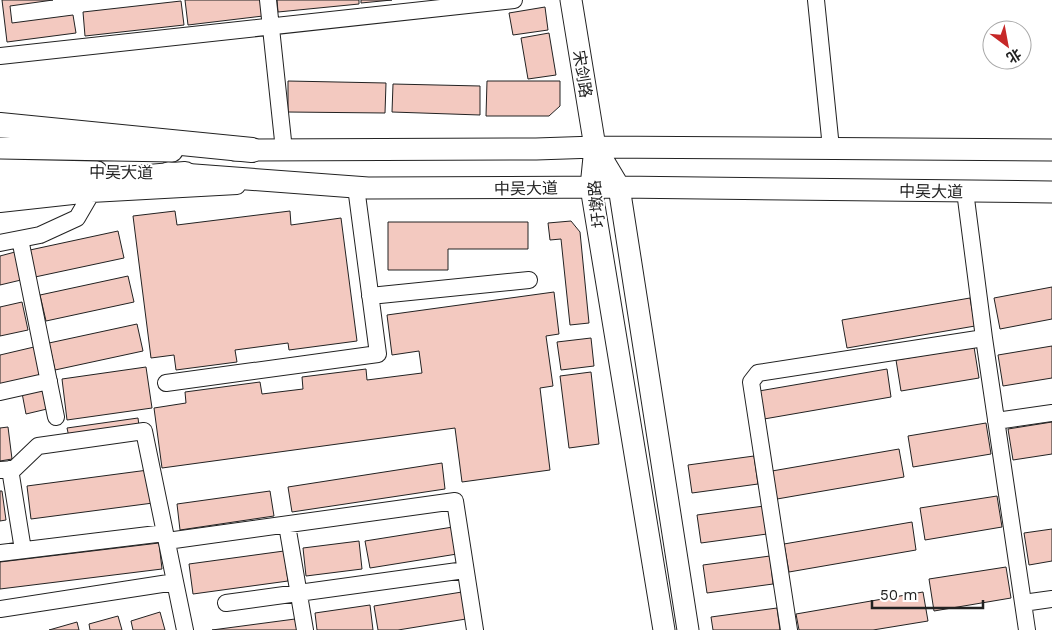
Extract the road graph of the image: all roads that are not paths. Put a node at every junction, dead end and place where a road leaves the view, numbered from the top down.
1 (268, 0) edge
2 (514, 0) edge
3 (571, 0) edge
4 (816, 0) edge
5 (271, 26) junction
6 (0, 56) edge
7 (0, 125) edge
8 (595, 147) junction
9 (0, 148) edge
10 (831, 148) junction
11 (252, 150) junction
12 (284, 150) junction
13 (1052, 150) edge
14 (0, 170) edge
15 (184, 174) junction
16 (297, 183) junction
17 (619, 186) junction
18 (591, 187) junction
19 (356, 188) junction
20 (0, 189) edge
21 (965, 191) junction
22 (1052, 192) edge
23 (91, 194) junction
24 (0, 204) edge
25 (20, 239) junction
26 (0, 243) edge
27 (529, 280) dead end
28 (370, 296) junction
29 (984, 338) junction
30 (49, 381) junction
31 (166, 384) dead end
32 (0, 392) edge
33 (1052, 413) edge
34 (56, 417) dead end
35 (996, 421) junction
36 (5, 470) edge
37 (287, 525) junction
38 (166, 537) junction
39 (22, 550) junction
40 (0, 553) edge
41 (465, 570) junction
42 (175, 582) junction
43 (298, 593) junction
44 (1052, 598) edge
45 (226, 603) dead end
46 (1023, 603) junction
47 (0, 609) edge
48 (185, 630) edge
49 (304, 630) edge
50 (474, 630) edge
51 (664, 630) edge
52 (688, 630) edge
53 (789, 630) edge
54 (1027, 630) edge

1 - 5 street
2 - 5 street
3 - 8 main road, 宋剑路
4 - 10 street
5 - 6 street
5 - 12 street
7 - 11 highway
8 - 10 main road, 中吴大道
8 - 12 main road, 中吴大道
8 - 17 main road, 圩墩路
8 - 18 main road, 圩墩路
9 - 11 main road, 中吴大道
10 - 13 main road, 中吴大道
11 - 12 main road, 中吴大道
14 - 15 main road, 中吴大道
15 - 16 main road, 中吴大道
15 - 20 highway
16 - 19 main road, 中吴大道
16 - 23 street
17 - 18 main road, 中吴大道
17 - 21 main road, 中吴大道
17 - 52 main road, 圩墩路
18 - 19 main road, 中吴大道
18 - 51 main road, 圩墩路
19 - 28 street
21 - 22 main road, 中吴大道
21 - 29 street
23 - 24 street
23 - 25 street
25 - 26 street
25 - 30 street
27 - 28 street
28 - 31 street
29 - 35 street
29 - 53 street
30 - 32 street
30 - 34 street
33 - 35 street
35 - 46 street
36 - 38 street
36 - 39 street
37 - 38 street
37 - 41 street
37 - 43 street
38 - 39 street
38 - 42 street
39 - 40 street
41 - 43 street
41 - 50 street
42 - 47 street
42 - 48 street
43 - 45 street
43 - 49 street
44 - 46 street
46 - 54 street

